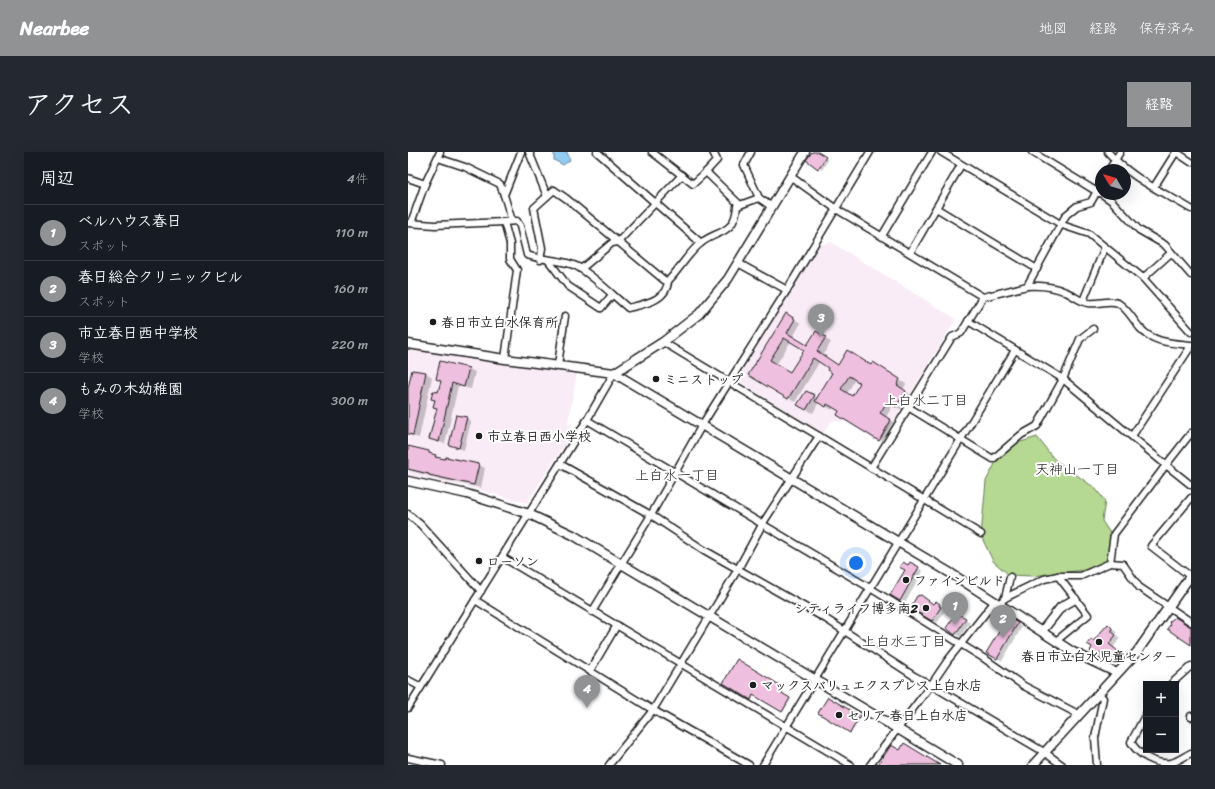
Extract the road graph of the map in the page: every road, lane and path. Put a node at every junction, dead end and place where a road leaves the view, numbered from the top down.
1 (520, 152) edge
2 (529, 152) edge
3 (597, 152) edge
4 (652, 152) edge
5 (713, 152) edge
6 (751, 152) edge
7 (805, 152) edge
8 (870, 152) edge
9 (932, 152) edge
10 (941, 152) edge
11 (1032, 152) edge
12 (1108, 152) edge
13 (1120, 152) edge
14 (1176, 152) edge
15 (439, 155) edge
16 (1115, 160) junction
17 (1191, 162) edge
18 (1113, 164) edge
19 (961, 165) junction
20 (706, 172) junction
21 (682, 175) junction
22 (790, 176) junction
23 (408, 178) edge
24 (425, 184) junction
25 (1154, 187) junction
26 (1095, 190) edge
27 (504, 195) junction
28 (547, 196) junction
29 (759, 198) junction
30 (1095, 198) edge
31 (1110, 200) edge
32 (655, 204) junction
33 (740, 205) junction
34 (772, 207) junction
35 (936, 208) junction
36 (836, 209) junction
37 (1191, 209) edge
38 (512, 221) junction
39 (504, 222) junction
40 (410, 223) edge
41 (1062, 225) junction
42 (882, 236) junction
43 (618, 242) junction
44 (701, 243) junction
45 (1105, 247) junction
46 (910, 252) junction
47 (1171, 253) junction
48 (540, 260) junction
49 (548, 260) junction
50 (738, 263) junction
51 (581, 269) junction
52 (1037, 269) junction
53 (1191, 275) edge
54 (1143, 278) junction
55 (668, 282) junction
56 (1027, 286) junction
57 (788, 290) junction
58 (612, 295) junction
59 (983, 297) junction
60 (1083, 301) junction
61 (565, 316) dead end
62 (968, 321) junction
63 (1092, 329) dead end
64 (1190, 330) edge
65 (662, 342) junction
66 (408, 344) edge
67 (1191, 346) edge
68 (1015, 350) junction
69 (505, 359) junction
70 (558, 365) junction
71 (614, 373) junction
72 (1063, 379) junction
73 (730, 382) junction
74 (908, 407) junction
75 (587, 420) junction
76 (702, 426) junction
77 (1191, 433) edge
78 (819, 436) junction
79 (1132, 436) junction
80 (961, 440) junction
81 (560, 464) junction
82 (1166, 465) junction
83 (871, 468) junction
84 (676, 472) junction
85 (792, 479) junction
86 (408, 481) edge
87 (1191, 485) edge
88 (1191, 498) edge
89 (925, 500) junction
90 (408, 514) edge
91 (529, 514) junction
92 (651, 515) junction
93 (762, 523) junction
94 (981, 534) dead end
95 (898, 541) junction
96 (502, 557) junction
97 (1110, 563) junction
98 (620, 564) junction
99 (738, 569) junction
100 (1190, 575) edge
101 (1058, 576) junction
102 (1010, 577) dead end
103 (870, 588) junction
104 (481, 591) junction
105 (1005, 598) junction
106 (1076, 599) junction
107 (475, 600) junction
108 (997, 603) junction
109 (1168, 606) junction
110 (592, 612) junction
111 (709, 616) junction
112 (1191, 622) edge
113 (618, 625) junction
114 (1042, 631) junction
115 (845, 632) junction
116 (1056, 641) junction
117 (961, 644) junction
118 (681, 664) junction
119 (1191, 666) edge
120 (590, 671) junction
121 (1117, 673) junction
122 (408, 680) edge
123 (815, 680) junction
124 (1174, 681) edge
125 (931, 685) junction
126 (421, 687) junction
127 (1098, 693) junction
128 (408, 708) edge
129 (653, 710) junction
130 (1078, 714) junction
131 (1144, 717) edge
132 (788, 727) junction
133 (898, 729) junction
134 (1044, 752) junction
135 (1191, 753) edge
136 (408, 758) edge
137 (442, 765) edge
138 (609, 765) edge
139 (749, 765) edge
140 (763, 765) edge
141 (851, 765) edge
142 (870, 765) edge
143 (958, 765) edge
144 (1033, 765) edge
145 (1062, 765) edge
146 (1097, 765) edge

1 - 27 street
2 - 28 street
3 - 32 street
4 - 21 street
5 - 20 street
6 - 29 street
7 - 22 street
8 - 36 street
9 - 42 street
10 - 19 street
11 - 26 street
12 - 16 street
13 - 16 street
14 - 17 street
14 - 25 street
15 - 24 street
15 - 27 street
16 - 18 street
16 - 25 street
19 - 35 street
19 - 41 street
20 - 21 street
20 - 33 street
21 - 32 street
22 - 34 street
22 - 36 street
23 - 24 street
24 - 40 street
25 - 37 street
27 - 38 street
28 - 43 street
28 - 48 street
29 - 33 street
29 - 34 street
30 - 41 street
31 - 47 street
32 - 43 street
32 - 44 street
33 - 44 street
34 - 50 street
35 - 46 street
35 - 52 street
36 - 42 street
36 - 57 street
38 - 39 street
38 - 48 street
39 - 40 street
39 - 69 street
41 - 45 street
41 - 52 street
42 - 46 street
43 - 51 street
43 - 55 street
44 - 55 street
45 - 54 street
45 - 60 street
46 - 59 street
47 - 53 street
47 - 54 street
48 - 49 street
49 - 51 street
49 - 58 street
50 - 57 street
50 - 65 street
51 - 58 street
52 - 56 street
54 - 64 street
55 - 58 street
56 - 59 street
56 - 60 street
57 - 73 street
59 - 62 street
60 - 67 street
61 - 70 street
62 - 68 street
62 - 74 street
63 - 72 street
65 - 71 street
65 - 73 street
66 - 69 street
67 - 79 street
68 - 72 street
68 - 80 street
69 - 70 street
70 - 71 street
71 - 75 street
71 - 76 street
72 - 79 street
72 - 80 street
73 - 76 street
73 - 78 street
74 - 80 street
74 - 83 street
75 - 81 street
75 - 84 street
76 - 84 street
76 - 85 street
77 - 82 street
78 - 83 street
78 - 85 street
79 - 82 street
80 - 89 street
81 - 91 street
81 - 92 street
82 - 87 street
82 - 97 street
83 - 89 street
84 - 92 street
84 - 93 street
85 - 93 street
85 - 95 street
86 - 91 street
88 - 100 street
89 - 94 street
89 - 95 street
90 - 104 street
91 - 96 street
91 - 98 street
92 - 98 street
92 - 99 street
93 - 99 street
93 - 103 street
95 - 103 street
95 - 108 street
96 - 104 street
96 - 110 street
97 - 101 street
97 - 109 street
98 - 110 street
98 - 111 street
99 - 111 street
99 - 115 street
100 - 109 street
101 - 105 street
101 - 106 street
102 - 105 street
103 - 115 street
103 - 117 street
104 - 107 street
105 - 108 street
106 - 114 street
106 - 116 street
107 - 120 street
107 - 126 street
108 - 114 street
108 - 117 street
109 - 112 street
109 - 121 street
110 - 113 street
111 - 118 street
111 - 123 street
113 - 118 street
113 - 120 street
114 - 116 street
115 - 123 street
115 - 125 street
116 - 121 street
117 - 125 street
117 - 130 street
118 - 129 street
118 - 132 street
119 - 124 street
120 - 129 street
121 - 127 street
122 - 126 street
123 - 132 street
123 - 133 street
125 - 133 street
125 - 134 street
126 - 128 street
127 - 130 street
127 - 146 street
129 - 138 street
129 - 139 street
130 - 134 street
131 - 135 street
132 - 140 street
132 - 141 street
133 - 142 street
133 - 143 street
134 - 144 street
134 - 145 street
136 - 137 street

